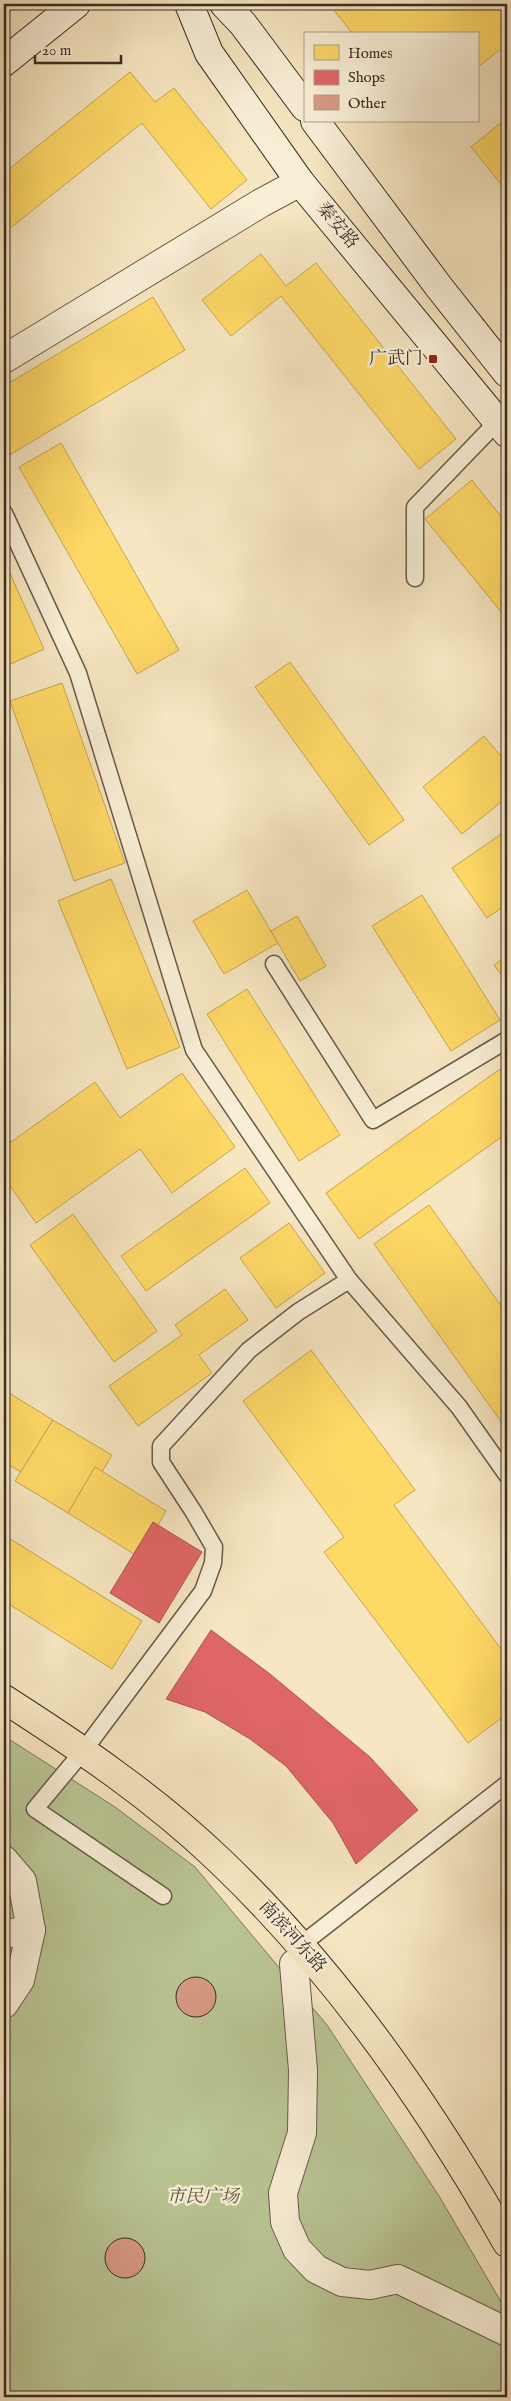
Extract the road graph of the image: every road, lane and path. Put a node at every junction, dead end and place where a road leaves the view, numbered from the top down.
1 (76, 4) edge
2 (189, 4) edge
3 (224, 4) edge
4 (4, 62) edge
5 (304, 106) edge
6 (316, 122) edge
7 (300, 182) junction
8 (4, 359) edge
9 (507, 373) edge
10 (502, 427) edge
11 (4, 513) edge
12 (415, 578) dead end
13 (274, 964) dead end
14 (507, 1040) edge
15 (349, 1280) junction
16 (507, 1474) edge
17 (4, 1699) edge
18 (84, 1750) junction
19 (507, 1784) edge
20 (4, 1860) edge
21 (163, 1896) dead end
22 (31, 1930) junction
23 (4, 1934) edge
24 (297, 1955) junction
25 (4, 2004) edge
26 (507, 2243) edge
27 (507, 2332) edge

1 - 4 main road
2 - 7 main road, 秦安路
3 - 5 main road
6 - 9 main road
7 - 8 main road
7 - 10 main road, 秦安路
10 - 12 lane
11 - 15 lane
13 - 14 lane
15 - 16 lane
15 - 18 lane
17 - 18 highway, 南滨河东路
18 - 21 lane
18 - 24 highway, 南滨河东路
19 - 24 lane
20 - 22 main road
22 - 23 main road
22 - 25 main road
24 - 26 highway, 南滨河东路
24 - 27 main road

